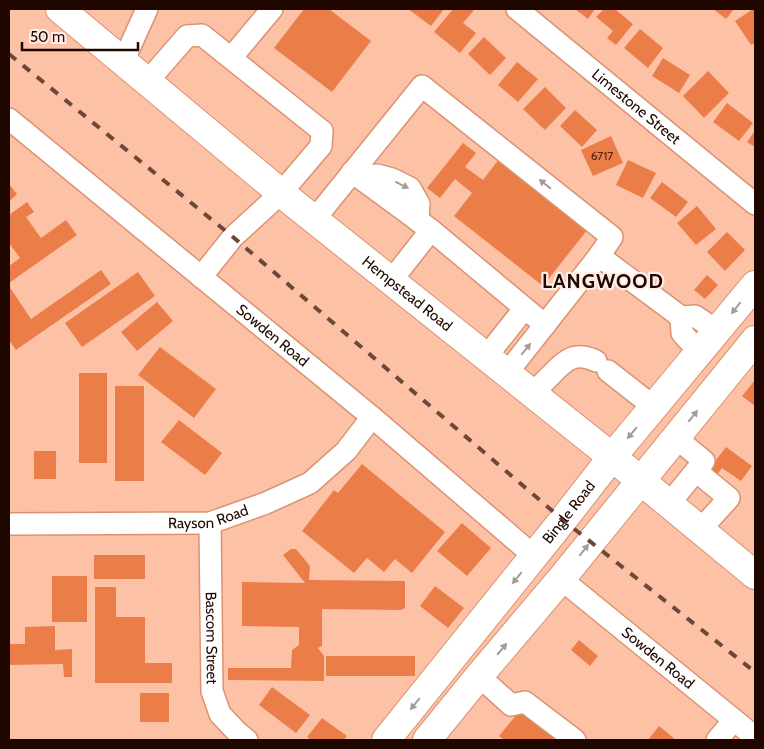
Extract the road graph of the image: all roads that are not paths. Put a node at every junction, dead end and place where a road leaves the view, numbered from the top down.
1 (60, 9) edge
2 (147, 9) edge
3 (272, 9) edge
4 (517, 9) edge
5 (231, 58) junction
6 (123, 62) junction
7 (147, 82) junction
8 (9, 119) edge
9 (356, 174) junction
10 (280, 193) junction
11 (755, 204) edge
12 (314, 220) junction
13 (425, 225) junction
14 (599, 256) junction
15 (201, 276) junction
16 (391, 281) junction
17 (755, 284) edge
18 (524, 309) junction
19 (681, 317) junction
20 (545, 325) junction
21 (717, 331) junction
22 (755, 340) edge
23 (700, 352) junction
24 (497, 365) junction
25 (532, 394) junction
26 (654, 407) junction
27 (372, 417) junction
28 (676, 438) junction
29 (612, 457) junction
30 (696, 472) junction
31 (640, 481) junction
32 (669, 504) junction
33 (210, 523) junction
34 (9, 524) edge
35 (700, 530) junction
36 (534, 556) junction
37 (755, 576) edge
38 (561, 579) junction
39 (443, 670) junction
40 (473, 683) junction
41 (734, 720) junction
42 (755, 737) edge
43 (247, 740) edge
44 (386, 740) edge
45 (427, 740) edge
46 (575, 740) edge
47 (717, 740) edge

1 - 6 main road, Hempstead Road
2 - 6 street
3 - 5 street
4 - 11 street, Limestone Street
5 - 7 street
5 - 10 street
6 - 7 main road, Hempstead Road
7 - 10 main road, Hempstead Road
8 - 15 street, Sowden Road
9 - 12 street
9 - 13 street
14 -> 9 street
10 - 12 main road, Hempstead Road
10 - 15 street
12 - 16 main road, Hempstead Road
13 - 16 street
13 - 18 street
14 - 19 street
14 - 20 street
15 - 27 street, Sowden Road
16 - 24 main road, Hempstead Road
17 -> 21 main road, Bingle Road
18 - 20 street
18 - 24 street
19 - 21 street
19 - 23 street
24 -> 20 street
21 - 23 main road, Bingle Road
28 -> 22 main road
23 - 26 main road, Bingle Road
24 - 25 main road, Hempstead Road
25 - 26 street
25 - 29 main road, Hempstead Road
26 -> 29 main road, Bingle Road
27 - 33 street, Rayson Road
27 - 36 street, Sowden Road
28 - 30 street
28 - 31 main road
29 - 31 main road, Hempstead Road
29 - 36 main road, Bingle Road
30 - 32 street
30 - 35 street
31 - 32 main road, Hempstead Road
38 -> 31 main road
32 - 35 main road, Hempstead Road
33 - 34 street, Rayson Road
33 - 43 street, Bascom Street
35 - 37 main road, Hempstead Road
36 -> 39 main road, Bingle Road
40 -> 38 main road
38 - 41 street, Sowden Road
39 - 40 main road
39 -> 44 main road, Bingle Road
40 - 45 main road
40 - 46 street
41 - 42 street, Sowden Road
41 - 47 street

